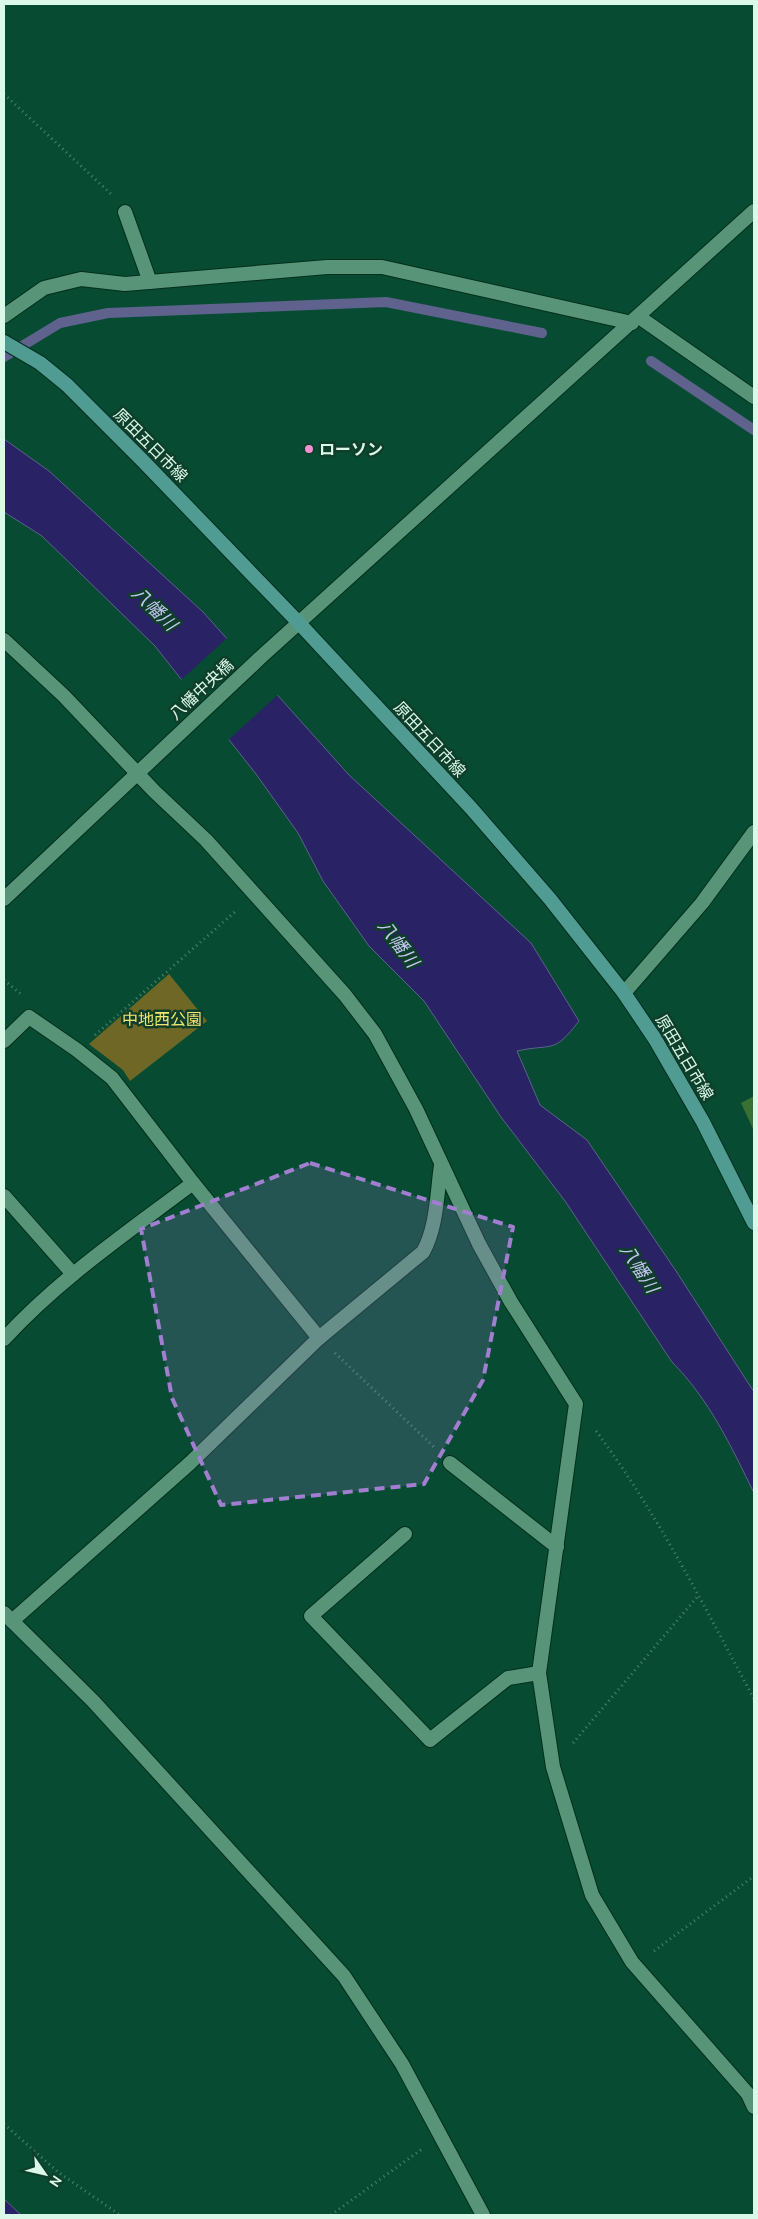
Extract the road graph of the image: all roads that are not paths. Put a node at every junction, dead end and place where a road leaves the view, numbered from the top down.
1 (754, 211) edge
2 (125, 212) road end
3 (150, 282) junction
4 (4, 316) edge
5 (636, 320) junction
6 (4, 342) edge
7 (754, 397) edge
8 (299, 623) junction
9 (4, 640) edge
10 (138, 773) junction
11 (754, 832) edge
12 (4, 899) edge
13 (624, 993) junction
14 (4, 1041) edge
15 (441, 1164) junction
16 (193, 1183) junction
17 (4, 1196) edge
18 (754, 1223) edge
19 (73, 1274) junction
20 (319, 1338) junction
21 (4, 1339) edge
22 (450, 1463) road end
23 (405, 1534) dead end
24 (557, 1547) junction
25 (8, 1617) edge
26 (539, 1673) junction
27 (754, 2107) edge
28 (483, 2215) edge

1 - 5 street, 八幡中央橋
2 - 3 street
3 - 4 street
3 - 5 street
5 - 7 street
5 - 8 street, 八幡中央橋
6 - 8 main road, 原田五日市線
8 - 10 street, 八幡中央橋
8 - 13 main road, 原田五日市線
9 - 10 street
10 - 12 street, 八幡中央橋
10 - 15 street
11 - 13 street
13 - 18 main road, 原田五日市線
14 - 16 street
15 - 20 street
15 - 24 street
16 - 19 street
16 - 20 street
17 - 19 street
19 - 21 street
20 - 25 street
22 - 24 street
23 - 26 street
24 - 26 street
25 - 28 street
26 - 27 street

